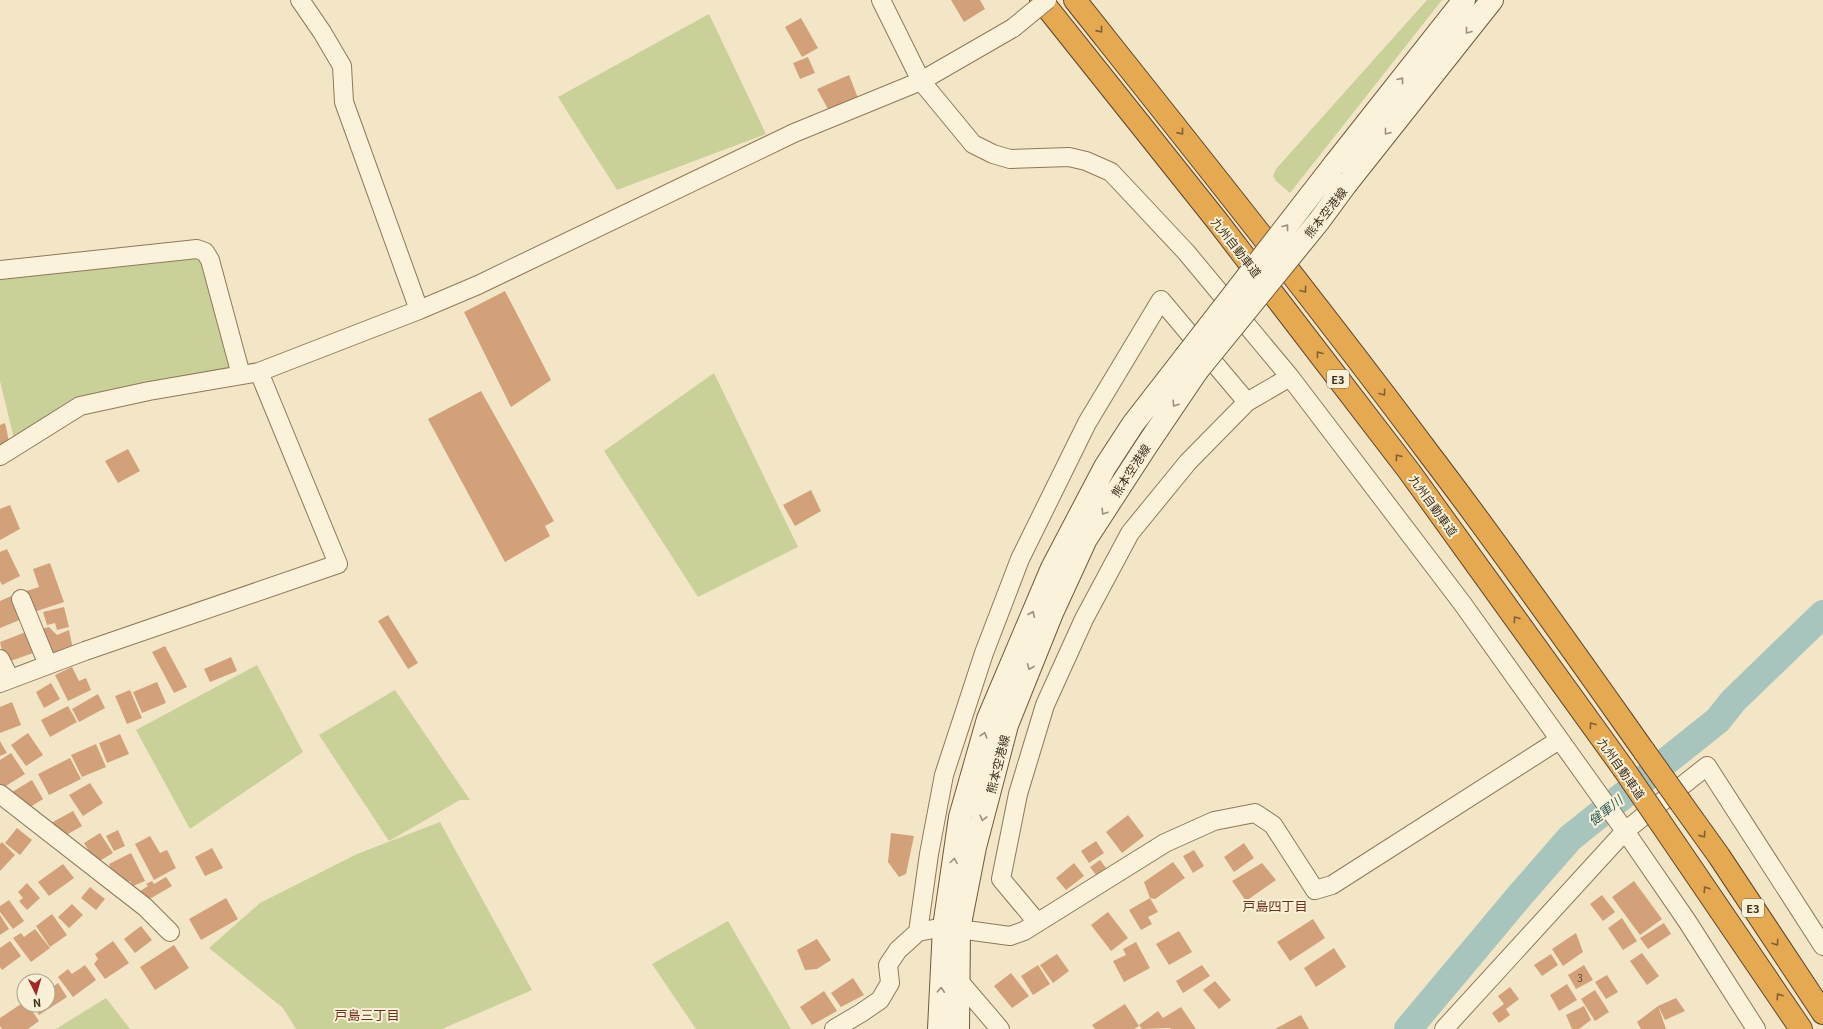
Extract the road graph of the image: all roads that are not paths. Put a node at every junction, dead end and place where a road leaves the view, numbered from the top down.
1 (300, 0) edge
2 (881, 0) edge
3 (1041, 0) edge
4 (1047, 0) edge
5 (1075, 0) edge
6 (1464, 0) edge
7 (1492, 0) edge
8 (921, 81) junction
9 (0, 270) edge
10 (419, 310) junction
11 (1191, 364) junction
12 (250, 374) junction
13 (1290, 378) junction
14 (1247, 402) junction
15 (0, 456) edge
16 (21, 599) dead end
17 (0, 659) edge
18 (48, 665) junction
19 (5, 681) edge
20 (1559, 740) junction
21 (0, 794) edge
22 (1625, 831) junction
23 (1037, 922) junction
24 (951, 928) junction
25 (170, 932) dead end
26 (918, 932) junction
27 (1823, 946) edge
28 (949, 971) junction
29 (1823, 1013) edge
30 (834, 1029) edge
31 (939, 1029) edge
32 (958, 1029) edge
33 (1000, 1029) edge
34 (1444, 1029) edge
35 (1756, 1029) edge
36 (1800, 1029) edge

1 - 10 street
2 - 8 street
36 -> 3 highway, 九州自動車道 / E3, bridge
4 - 8 street, bridge
5 -> 29 highway, E3, bridge
11 -> 6 main road, 熊本空港線, bridge
7 -> 11 main road, 熊本空港線, bridge
8 - 10 street
8 - 13 street
9 - 12 street
10 - 12 street
11 - 24 main road, 熊本空港線
12 - 15 street
12 - 18 street
13 - 14 street
13 - 20 street
14 - 23 street
14 - 26 street
16 - 18 street
17 - 19 street
18 - 19 street
20 - 22 street
20 - 23 street
21 - 25 street
22 - 27 street
22 - 34 street
22 - 35 street
23 - 24 street
24 - 26 street
24 - 28 main road, 熊本空港線
26 - 30 street
31 -> 28 main road, 熊本空港線
28 - 32 main road, 熊本空港線
28 - 33 street

